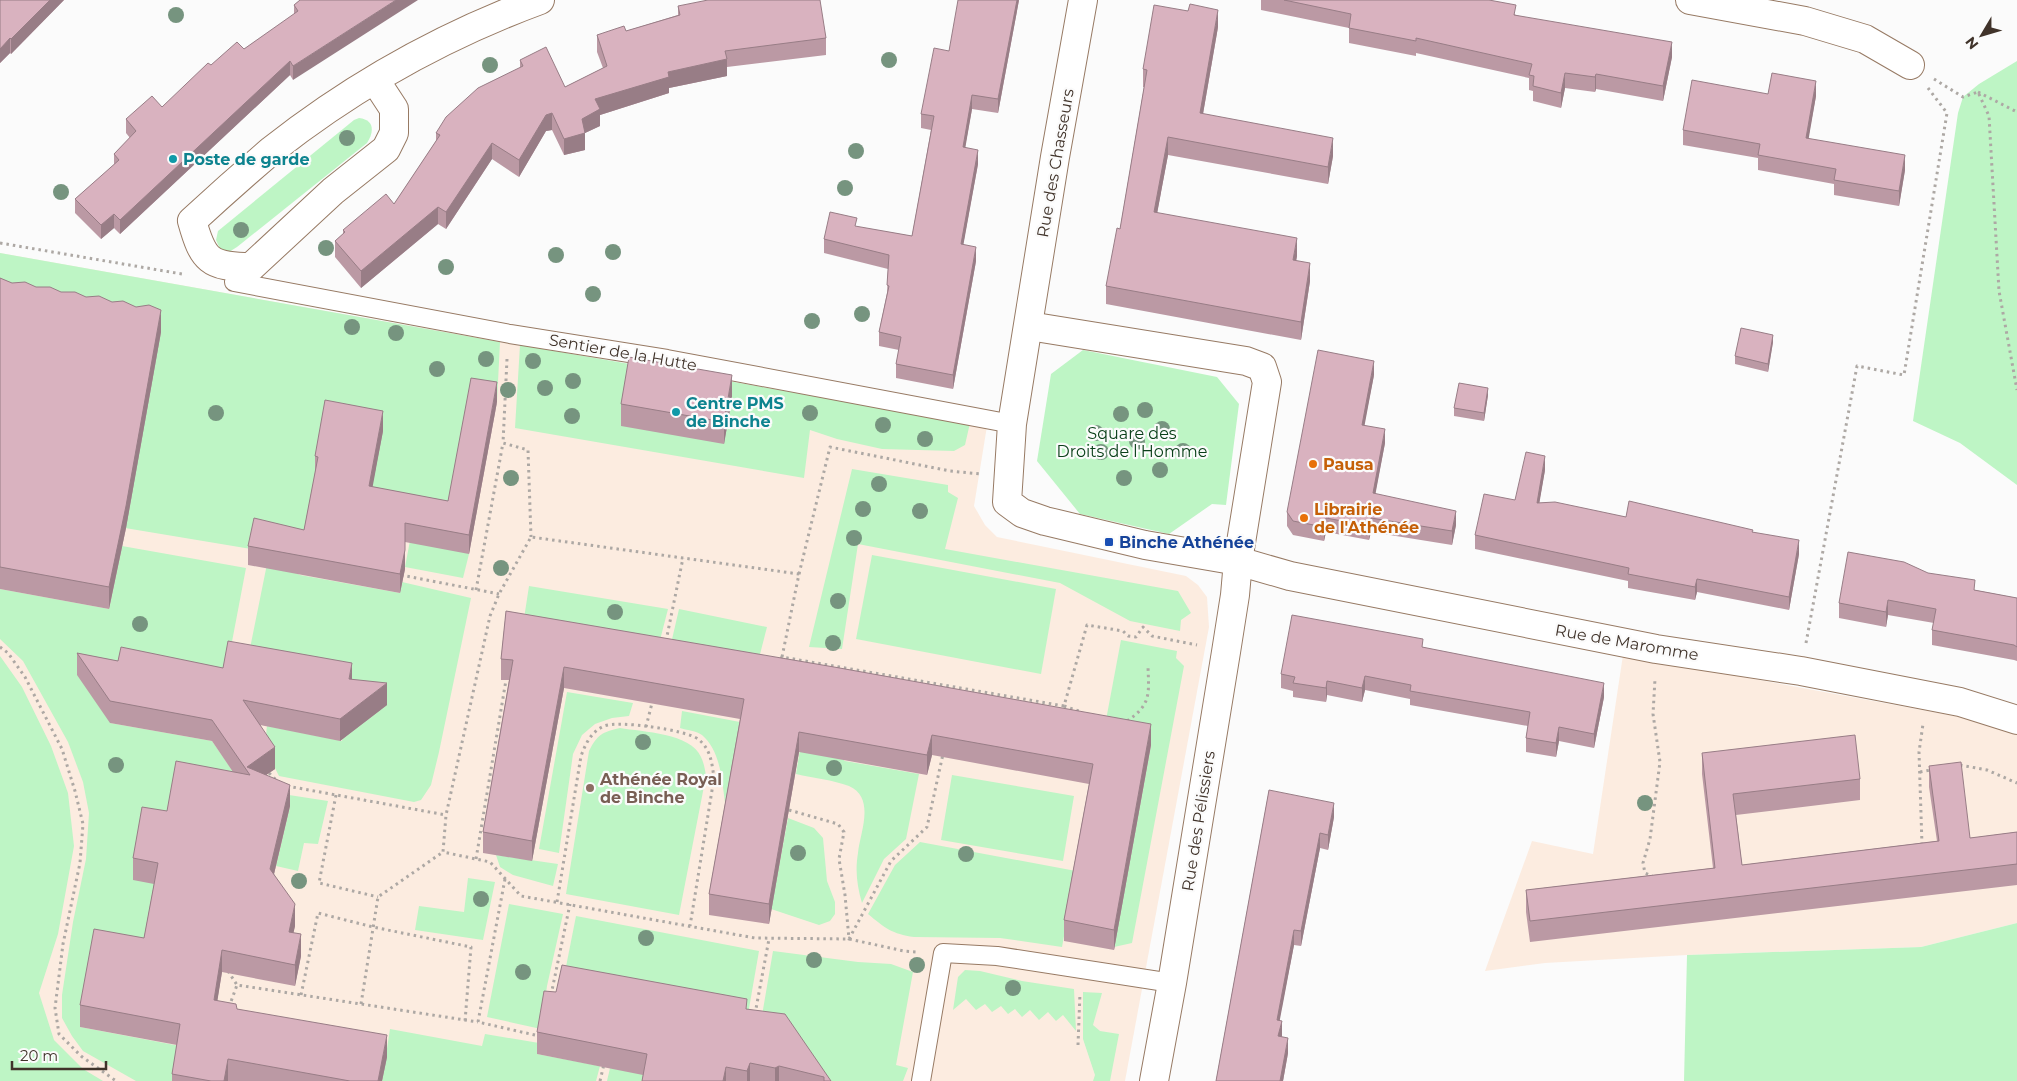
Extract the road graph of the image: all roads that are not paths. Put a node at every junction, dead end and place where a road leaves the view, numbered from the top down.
1 (540, 0) edge
2 (1083, 0) edge
3 (1690, 0) edge
4 (1910, 65) road end
5 (375, 80) junction
6 (234, 282) dead end
7 (1029, 326) junction
8 (1012, 424) junction
9 (1008, 476) joint
10 (1238, 561) junction
11 (2017, 720) edge
12 (1172, 983) junction
13 (921, 1081) edge
14 (1154, 1081) edge

1 - 5 street
2 - 7 street, Rue des Chasseurs
3 - 4 street
5 - 5 street
6 - 8 lane, Sentier de la Hutte
7 - 8 street, Rue des Chasseurs
7 - 10 street, Rue des Pélissiers
8 - 9 street, Rue des Chasseurs
9 - 10 street, Rue de Maromme
10 - 11 street, Rue de Maromme
10 - 12 street, Rue des Pélissiers
12 - 13 lane
12 - 14 street, Rue des Pélissiers

